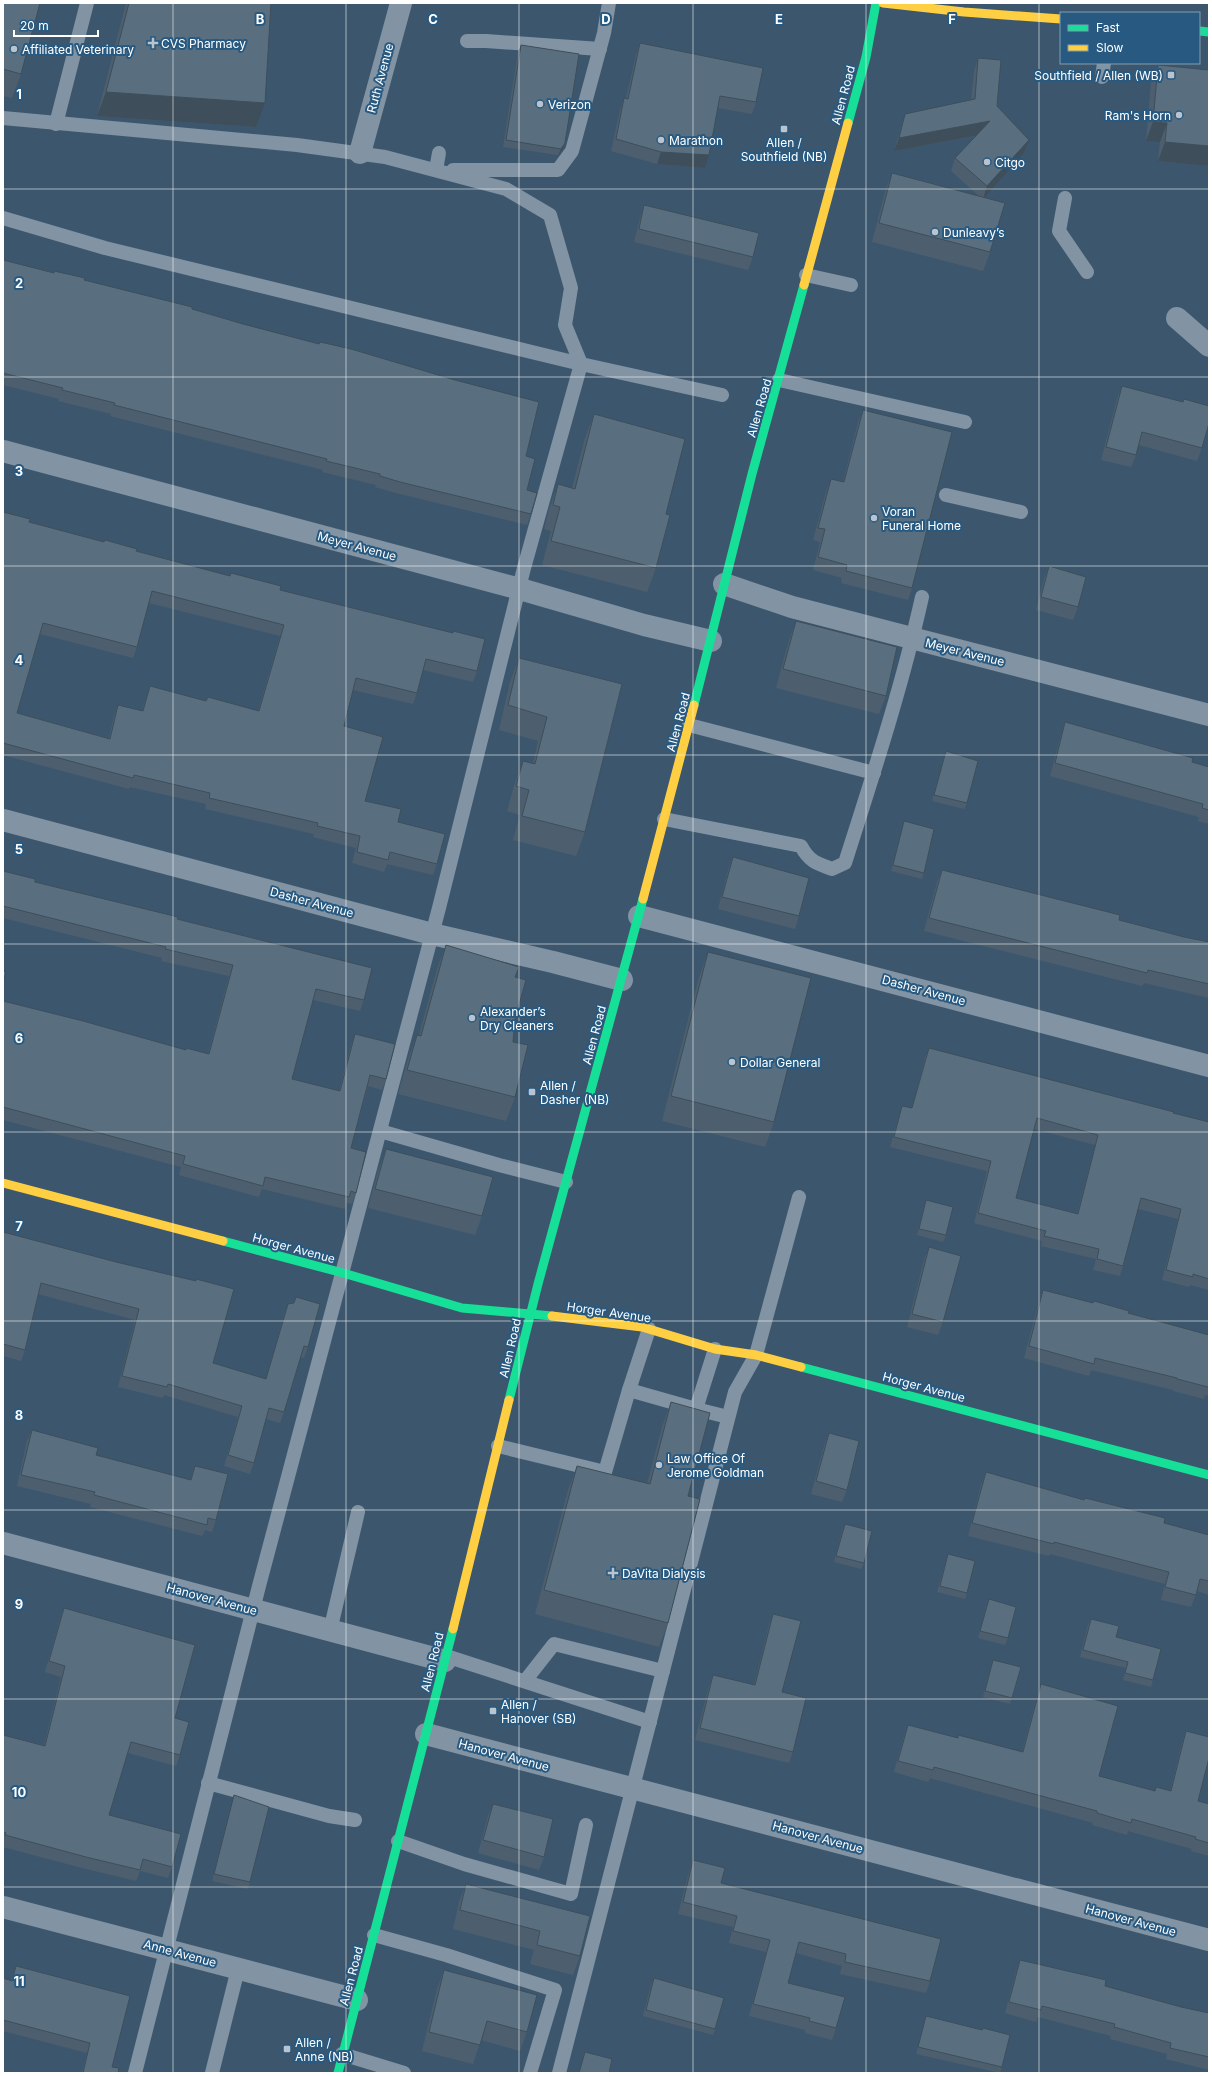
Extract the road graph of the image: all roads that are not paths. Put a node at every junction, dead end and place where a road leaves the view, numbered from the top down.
1 (87, 3) edge
2 (401, 3) edge
3 (609, 3) edge
4 (876, 3) edge
5 (883, 3) edge
6 (1060, 19) edge
7 (467, 41) dead end
8 (600, 49) junction
9 (1104, 64) edge
10 (1102, 77) dead end
11 (3, 118) edge
12 (56, 124) junction
13 (360, 153) junction
14 (439, 153) dead end
15 (432, 170) junction
16 (1065, 198) dead end
17 (3, 218) edge
18 (1087, 272) dead end
19 (806, 275) junction
20 (851, 285) dead end
21 (1177, 318) dead end
22 (1209, 346) edge
23 (581, 364) junction
24 (779, 380) junction
25 (722, 395) dead end
26 (965, 422) dead end
27 (3, 451) edge
28 (946, 494) dead end
29 (1021, 512) dead end
30 (724, 584) junction
31 (520, 589) junction
32 (922, 597) dead end
33 (913, 639) junction
34 (711, 641) junction
35 (1209, 715) edge
36 (689, 725) junction
37 (874, 773) junction
38 (664, 819) junction
39 (3, 820) edge
40 (639, 916) junction
41 (432, 934) junction
42 (622, 980) junction
43 (1209, 1066) edge
44 (380, 1131) junction
45 (566, 1182) junction
46 (3, 1183) edge
47 (799, 1197) dead end
48 (343, 1273) junction
49 (530, 1313) junction
50 (649, 1329) junction
51 (715, 1349) junction
52 (756, 1355) junction
53 (629, 1390) junction
54 (696, 1409) junction
55 (728, 1418) junction
56 (498, 1446) junction
57 (1209, 1475) edge
58 (358, 1512) dead end
59 (3, 1543) edge
60 (253, 1610) junction
61 (330, 1631) junction
62 (446, 1659) junction
63 (663, 1671) junction
64 (525, 1681) junction
65 (650, 1722) junction
66 (426, 1734) junction
67 (208, 1783) junction
68 (633, 1789) junction
69 (355, 1820) dead end
70 (586, 1825) dead end
71 (398, 1841) junction
72 (3, 1906) edge
73 (374, 1935) junction
74 (1209, 1940) edge
75 (166, 1949) junction
76 (238, 1969) junction
77 (357, 2000) junction
78 (342, 2054) junction
79 (135, 2073) edge
80 (212, 2073) edge
81 (338, 2073) edge
82 (404, 2073) edge
83 (530, 2073) edge
84 (559, 2073) edge

1 - 12 lane
2 - 13 street, Ruth Avenue
3 - 8 lane
4 - 19 main road, Allen Road
5 - 6 main road
7 - 8 lane
8 - 15 lane
9 - 10 lane
11 - 12 lane
12 - 13 lane
13 - 15 lane
14 - 15 lane
15 - 23 lane
16 - 18 lane
17 - 23 lane
19 - 20 lane
19 - 24 main road, Allen Road
21 - 22 street
23 - 25 lane
23 - 31 lane
24 - 26 lane
24 - 30 main road, Allen Road
27 - 31 street, Meyer Avenue
28 - 29 lane
30 - 33 street, Meyer Avenue
30 - 34 main road, Allen Road
31 - 34 street, Meyer Avenue
31 - 41 lane
32 - 33 lane
33 - 35 street, Meyer Avenue
33 - 37 lane
34 - 36 main road, Allen Road
36 - 37 lane
36 - 38 main road, Allen Road
37 - 38 lane
38 - 40 main road, Allen Road
39 - 41 street, Dasher Avenue
40 - 42 main road, Allen Road
40 - 43 street, Dasher Avenue
41 - 42 street, Dasher Avenue
41 - 44 lane
42 - 45 main road, Allen Road
44 - 45 lane
44 - 48 lane
45 - 49 main road, Allen Road
46 - 48 main road, Horger Avenue
47 - 52 lane
48 - 49 main road, Horger Avenue
48 - 60 lane
49 - 50 main road, Horger Avenue
49 - 56 main road, Allen Road
50 - 51 main road, Horger Avenue
50 - 53 lane
51 - 52 main road, Horger Avenue
51 - 54 lane
52 - 55 lane
52 - 57 main road, Horger Avenue
53 - 54 lane
53 - 56 lane
54 - 55 lane
55 - 63 lane
56 - 62 main road, Allen Road
58 - 61 lane
59 - 60 street, Hanover Avenue
60 - 61 street, Hanover Avenue
60 - 67 lane
61 - 62 street, Hanover Avenue
62 - 64 lane
62 - 66 main road, Allen Road
63 - 64 lane
63 - 65 lane
64 - 65 lane
65 - 68 lane
66 - 68 street, Hanover Avenue
66 - 71 main road, Allen Road
67 - 69 lane
67 - 75 lane
68 - 74 street, Hanover Avenue
68 - 84 lane
70 - 71 lane
71 - 73 main road, Allen Road
72 - 75 street, Anne Avenue
73 - 77 main road, Allen Road
73 - 83 lane
75 - 76 street, Anne Avenue
75 - 79 lane
76 - 77 street, Anne Avenue
76 - 80 lane
77 - 78 main road, Allen Road
78 - 81 main road, Allen Road
78 - 82 lane

